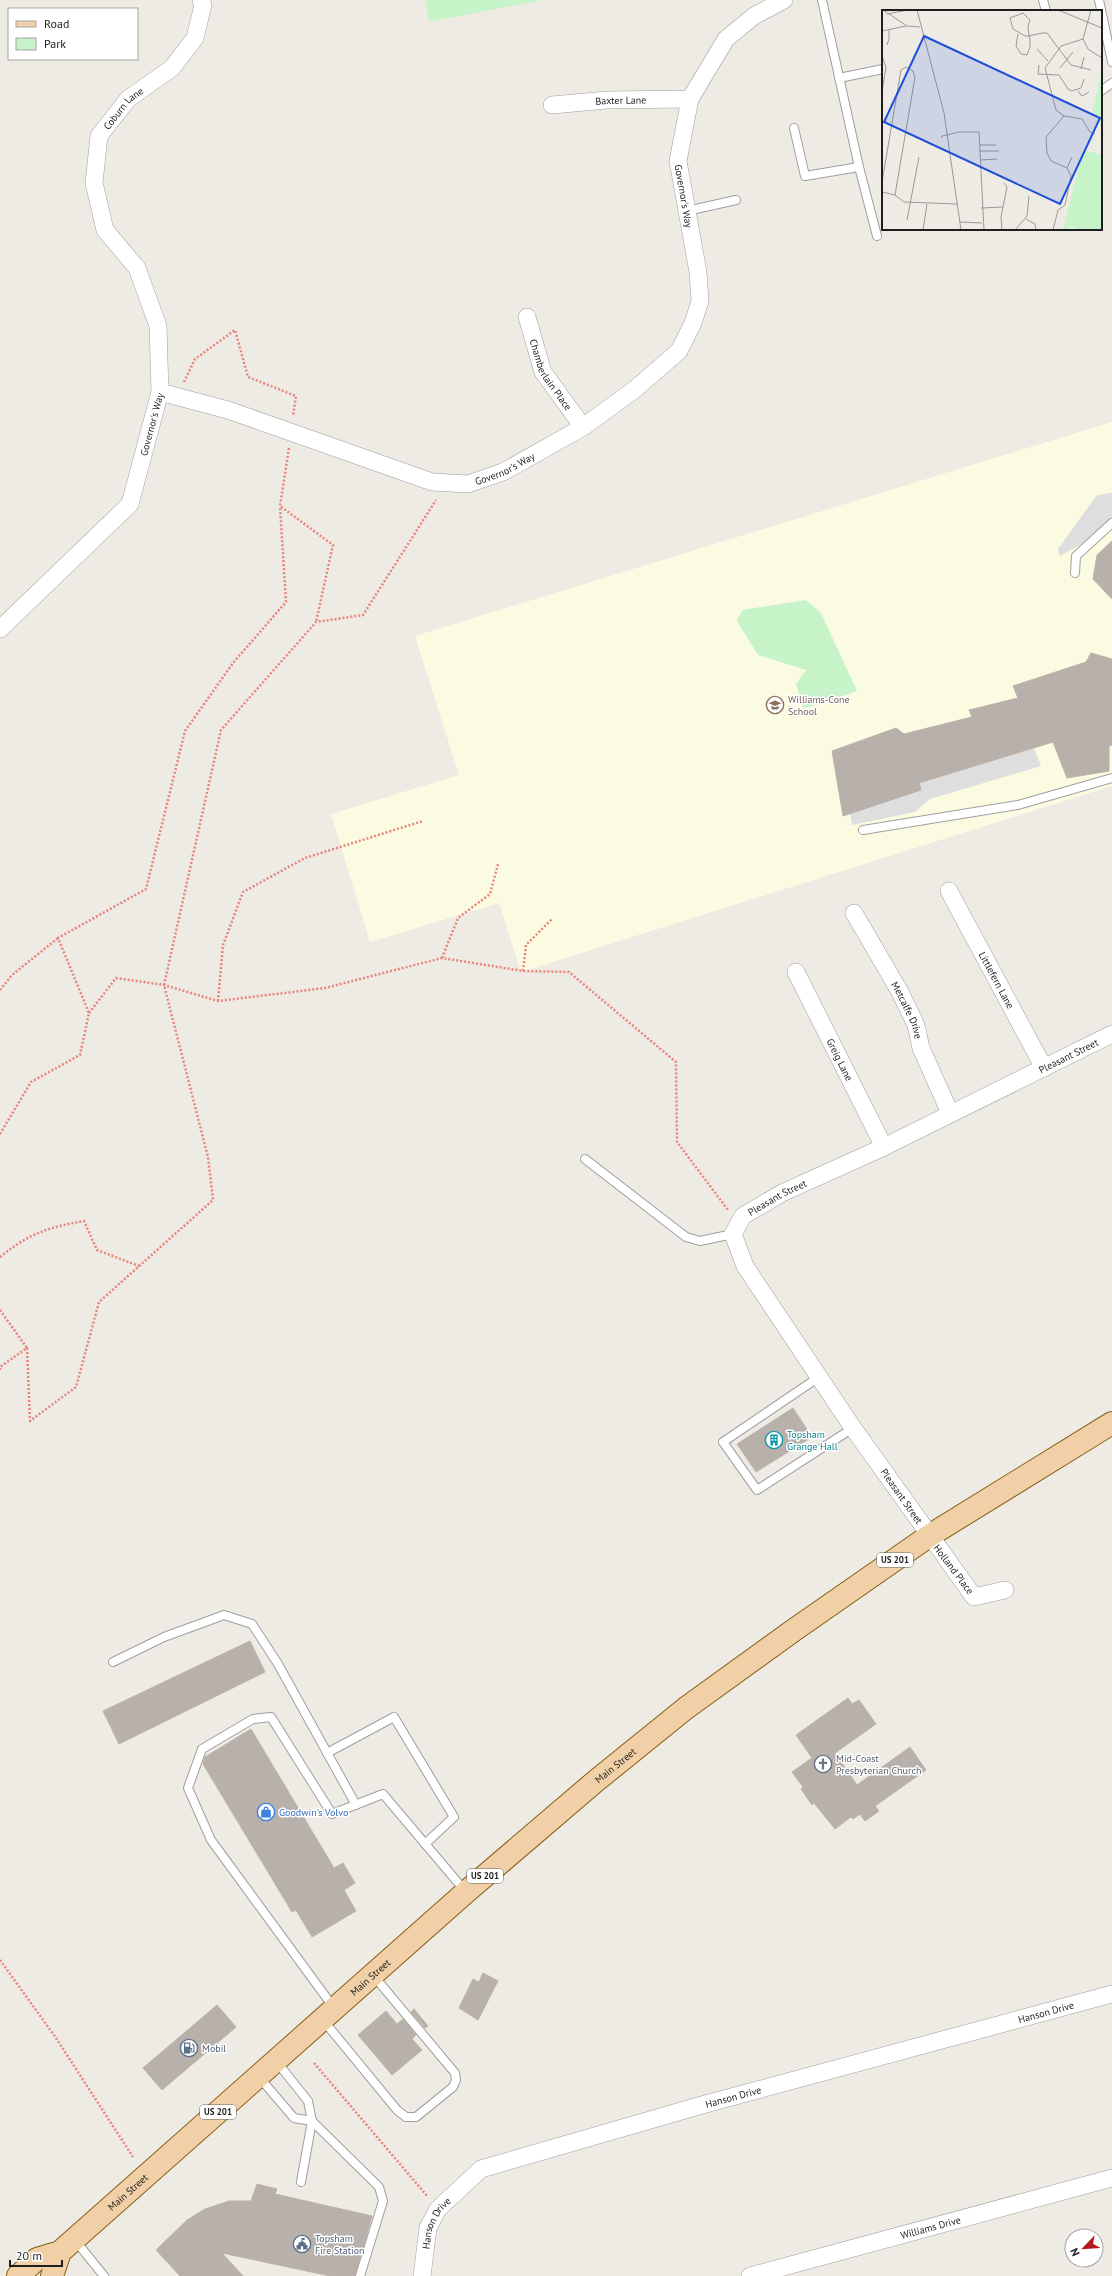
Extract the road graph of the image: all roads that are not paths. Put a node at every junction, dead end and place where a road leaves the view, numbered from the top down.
1 (201, 0) edge
2 (784, 0) edge
3 (822, 0) edge
4 (1043, 0) edge
5 (1099, 0) edge
6 (1046, 10) edge
7 (1101, 10) edge
8 (1102, 14) edge
9 (1112, 62) edge
10 (882, 69) edge
11 (839, 78) junction
12 (1112, 83) edge
13 (1102, 90) edge
14 (690, 99) junction
15 (552, 106) dead end
16 (794, 128) dead end
17 (859, 167) junction
18 (736, 200) dead end
19 (687, 211) junction
20 (876, 236) dead end
21 (528, 317) dead end
22 (160, 392) junction
23 (583, 427) junction
24 (1112, 522) edge
25 (1075, 573) dead end
26 (0, 629) edge
27 (1112, 778) edge
28 (863, 830) dead end
29 (949, 891) dead end
30 (854, 913) dead end
31 (796, 972) dead end
32 (1112, 1034) edge
33 (1044, 1068) junction
34 (950, 1113) junction
35 (884, 1147) junction
36 (585, 1159) dead end
37 (733, 1234) junction
38 (819, 1377) junction
39 (1112, 1423) edge
40 (853, 1428) junction
41 (929, 1536) junction
42 (1005, 1590) dead end
43 (113, 1662) dead end
44 (327, 1753) junction
45 (356, 1805) junction
46 (425, 1844) junction
47 (466, 1892) junction
48 (373, 1975) junction
49 (1112, 1994) edge
50 (329, 2014) junction
51 (275, 2061) junction
52 (258, 2075) junction
53 (312, 2121) junction
54 (1112, 2178) edge
55 (301, 2182) dead end
56 (67, 2245) junction
57 (18, 2276) edge
58 (52, 2276) edge
59 (104, 2276) edge
60 (360, 2276) edge
61 (422, 2276) edge
62 (750, 2276) edge

1 - 22 street, Coburn Lane
2 - 14 street, Governor's Way
3 - 11 lane
4 - 6 lane
5 - 7 lane
8 - 9 lane
10 - 11 lane
11 - 17 lane
12 - 13 lane
14 - 15 street, Baxter Lane
14 - 19 street, Governor's Way
16 - 17 lane
17 - 20 lane
18 - 19 lane
19 - 23 street, Governor's Way
21 - 23 street, Chamberlain Place
22 - 23 street, Governor's Way, bridge
22 - 26 street, Governor's Way
24 - 25 lane
27 - 28 lane
29 - 33 street, Littlefern Lane
30 - 34 street, Metcalfe Drive
31 - 35 street, Greig Lane
32 - 33 street, Pleasant Street
33 - 34 street, Pleasant Street
34 - 35 street, Pleasant Street
35 - 37 street, Pleasant Street
36 - 37 lane
37 - 38 street, Pleasant Street
38 - 40 street, Pleasant Street
38 - 40 lane
39 - 41 main road, US 201
40 - 41 street, Pleasant Street
41 - 42 street, Holland Place
41 - 47 main road, Main Street / US 201
43 - 44 lane
44 - 45 lane
44 - 46 lane
45 - 46 lane
45 - 50 lane
46 - 47 lane
47 - 48 main road, Main Street / US 201
48 - 50 main road, Main Street / US 201
48 - 50 lane
49 - 61 street, Hanson Drive
50 - 51 main road, Main Street / US 201
51 - 52 main road, Main Street / US 201
51 - 53 lane
52 - 53 lane
52 - 56 main road, Main Street / US 201
53 - 55 lane
53 - 60 lane
54 - 62 street, Williams Drive
56 - 57 main road, Main Street / US 201
56 - 58 main road, Main Street / US 201
56 - 59 lane

